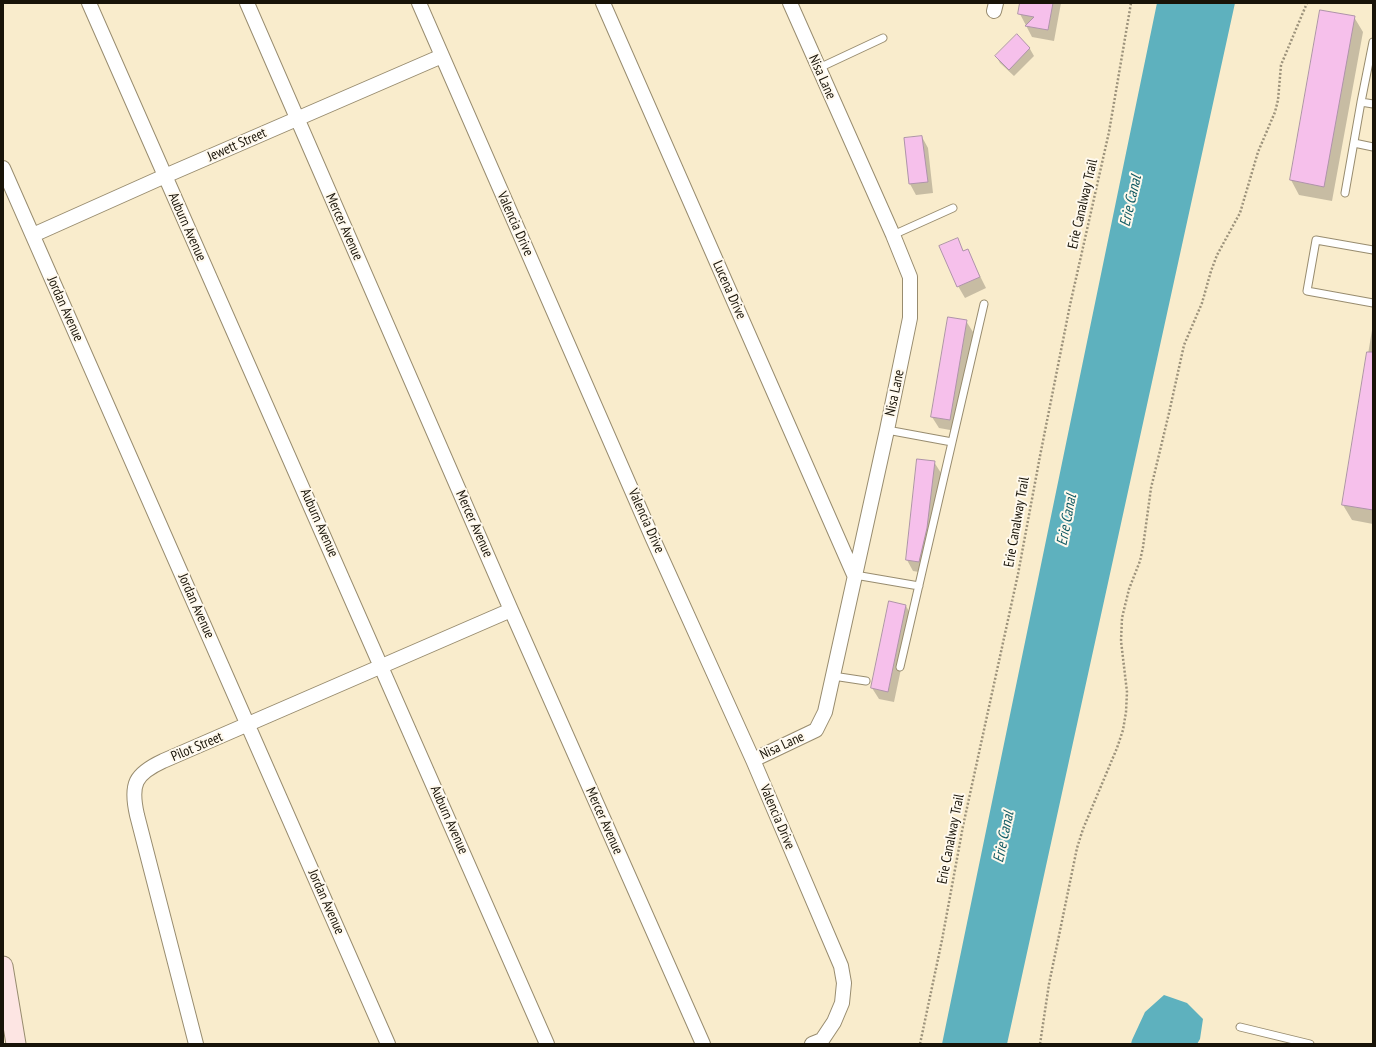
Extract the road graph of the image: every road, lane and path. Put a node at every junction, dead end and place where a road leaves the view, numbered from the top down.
1 (89, 3) edge
2 (247, 3) edge
3 (419, 3) edge
4 (603, 3) edge
5 (790, 3) edge
6 (1131, 3) edge
7 (1307, 3) edge
8 (883, 38) dead end
9 (1373, 42) edge
10 (442, 56) junction
11 (819, 68) junction
12 (1361, 102) junction
13 (1373, 104) edge
14 (297, 119) junction
15 (1354, 143) junction
16 (1373, 147) edge
17 (3, 168) edge
18 (165, 176) junction
19 (1345, 194) dead end
20 (953, 208) dead end
21 (32, 235) junction
22 (893, 235) junction
23 (1373, 250) edge
24 (1373, 303) edge
25 (984, 304) dead end
26 (887, 430) junction
27 (952, 442) junction
28 (855, 576) junction
29 (919, 586) junction
30 (511, 610) junction
31 (382, 666) junction
32 (900, 667) dead end
33 (833, 676) junction
34 (866, 681) dead end
35 (248, 725) junction
36 (753, 760) junction
37 (3, 966) edge
38 (1240, 1027) dead end
39 (817, 1042) edge
40 (16, 1044) edge
41 (196, 1044) edge
42 (388, 1044) edge
43 (547, 1044) edge
44 (703, 1044) edge
45 (920, 1044) edge
46 (1040, 1044) edge
47 (1310, 1044) edge

1 - 18 street, Auburn Avenue
2 - 14 street, Mercer Avenue
3 - 10 street, Valencia Drive
4 - 28 street, Lucena Drive
5 - 11 street, Nisa Lane
6 - 45 path, Erie Canalway Trail
7 - 46 path
8 - 11 lane
9 - 12 lane
10 - 14 street, Jewett Street
10 - 36 street, Valencia Drive
11 - 22 street, Nisa Lane
12 - 13 lane
12 - 15 lane
14 - 18 street, Jewett Street
14 - 30 street, Mercer Avenue
15 - 16 lane
15 - 19 lane
17 - 21 street, Jordan Avenue
18 - 21 street, Jewett Street
18 - 31 street, Auburn Avenue
20 - 22 lane
21 - 35 street, Jordan Avenue
22 - 26 street, Nisa Lane
23 - 24 lane
25 - 27 lane
26 - 27 lane
26 - 28 street, Nisa Lane
27 - 29 lane
28 - 29 lane
28 - 33 street, Nisa Lane
29 - 32 lane
30 - 31 street, Pilot Street
30 - 44 street, Mercer Avenue
31 - 35 street, Pilot Street
31 - 43 street, Auburn Avenue
33 - 34 lane
33 - 36 street, Nisa Lane
35 - 41 street, Pilot Street
35 - 42 street, Jordan Avenue
36 - 39 street, Valencia Drive
37 - 40 street
38 - 47 lane

